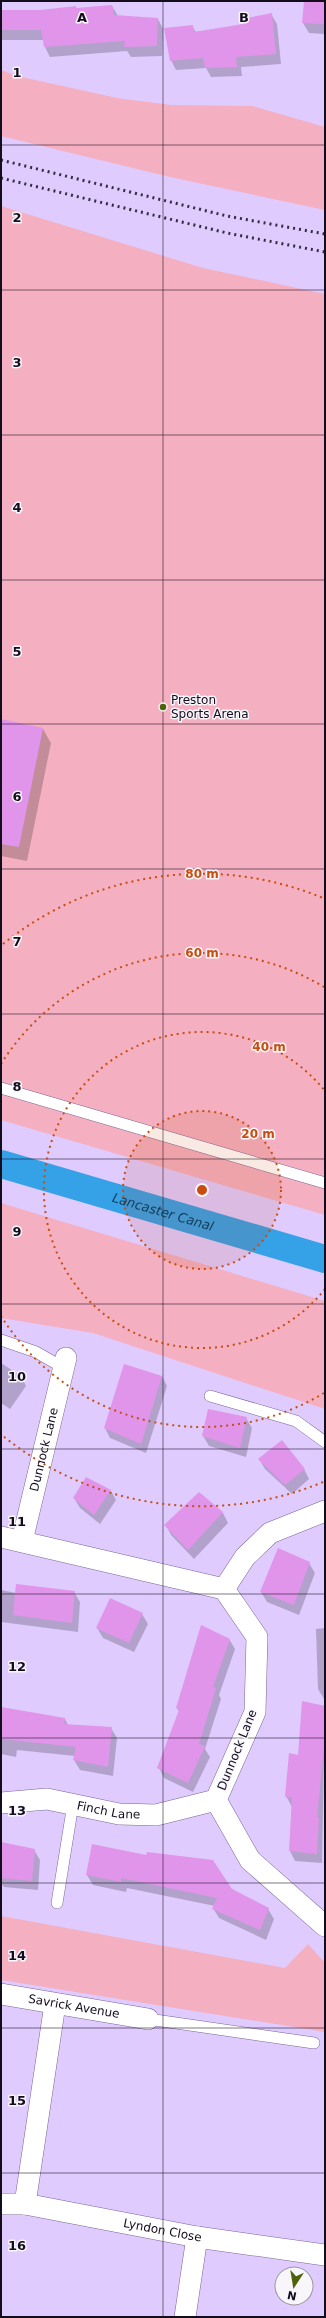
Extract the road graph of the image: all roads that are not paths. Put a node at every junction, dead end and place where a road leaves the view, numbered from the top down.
1 (1, 1088) edge
2 (325, 1184) edge
3 (1, 1340) edge
4 (65, 1363) joint
5 (210, 1396) dead end
6 (325, 1442) edge
7 (325, 1511) edge
8 (1, 1537) edge
9 (22, 1541) junction
10 (224, 1589) junction
11 (216, 1800) junction
12 (1, 1803) edge
13 (73, 1804) junction
14 (57, 1904) dead end
15 (325, 1926) edge
16 (1, 1994) edge
17 (55, 2004) junction
18 (148, 2019) joint
19 (314, 2043) dead end
20 (1, 2204) edge
21 (25, 2204) junction
22 (197, 2238) junction
23 (325, 2255) edge
24 (185, 2317) edge

1 - 2 lane
3 - 4 lane
4 - 9 street, Dunnock Lane
5 - 6 lane
7 - 10 street
8 - 9 street
9 - 10 street
10 - 11 street, Dunnock Lane
11 - 13 street, Finch Lane
11 - 15 street, Dunnock Lane
12 - 13 street, Finch Lane
13 - 14 lane
16 - 17 street, Savrick Avenue
17 - 18 street, Savrick Avenue
17 - 21 street
18 - 19 lane
20 - 21 street, Lyndon Close
21 - 22 street, Lyndon Close
22 - 23 street, Lyndon Close
22 - 24 street

